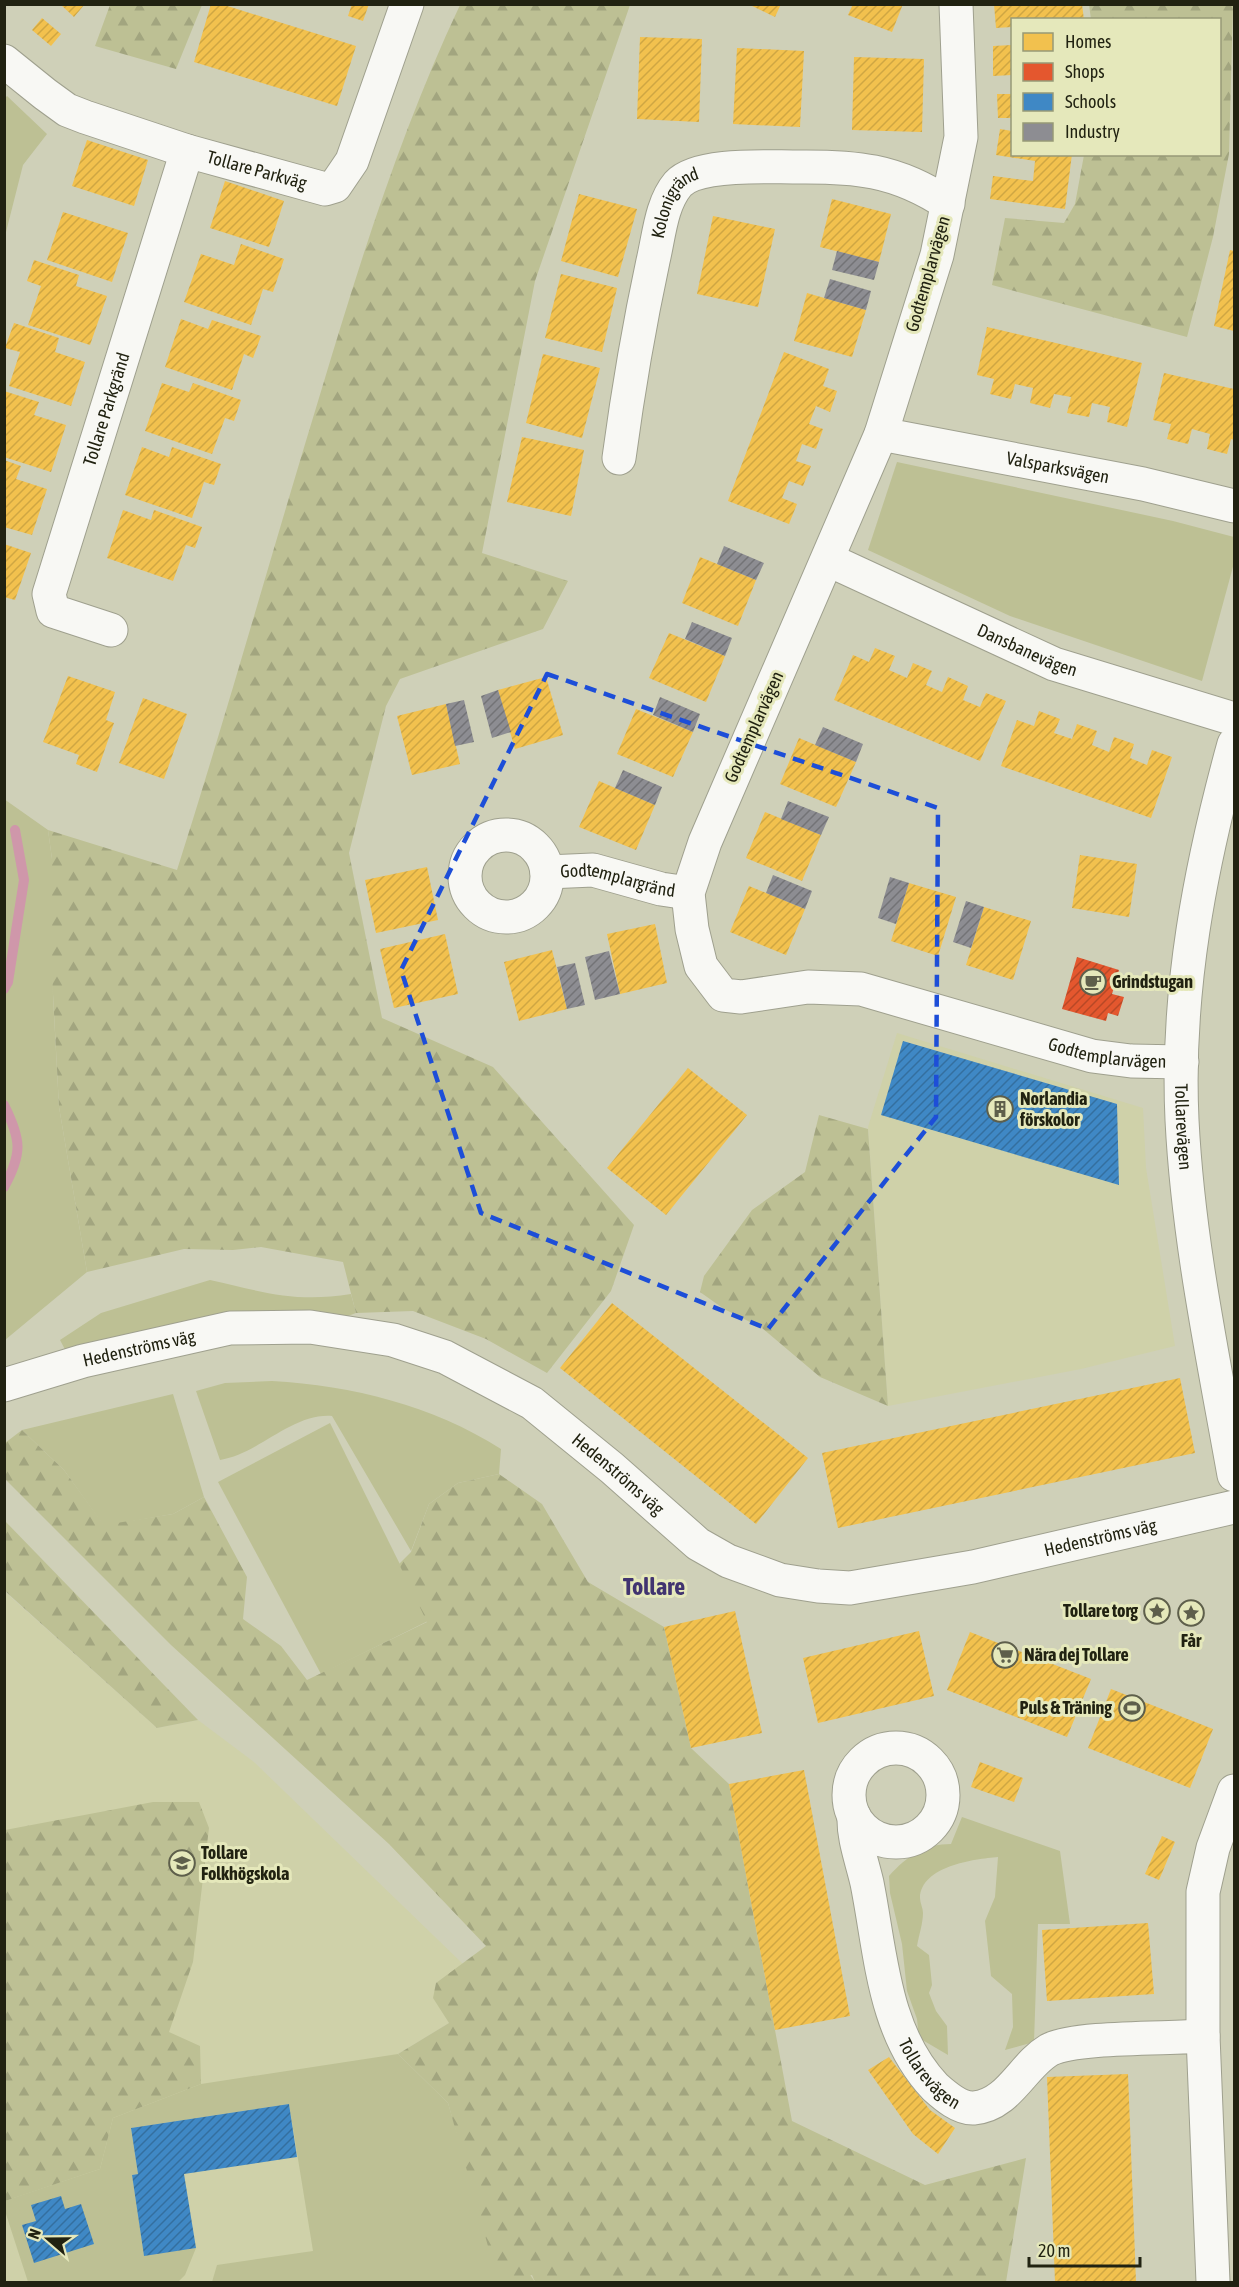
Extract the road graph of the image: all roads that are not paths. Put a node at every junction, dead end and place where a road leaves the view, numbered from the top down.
1 (407, 4) edge
2 (956, 4) edge
3 (4, 61) edge
4 (187, 152) junction
5 (948, 204) junction
6 (880, 434) junction
7 (619, 458) dead end
8 (1234, 506) edge
9 (829, 560) junction
10 (111, 630) dead end
11 (1234, 719) edge
12 (1234, 744) edge
13 (547, 872) dead end
14 (688, 893) junction
15 (1182, 1062) junction
16 (4, 1386) edge
17 (1234, 1475) edge
18 (1234, 1507) edge
19 (1234, 1791) edge
20 (854, 1816) dead end
21 (1203, 2036) junction
22 (1213, 2283) edge

1 - 4 street, Tollare Parkväg
2 - 5 street, Godtemplarvägen
3 - 4 street, Tollare Parkväg
4 - 10 street, Tollare Parkgränd
5 - 6 street, Godtemplarvägen
5 - 7 street, Kolonigränd
6 - 8 street, Valsparksvägen
6 - 9 street, Godtemplarvägen
9 - 11 street, Dansbanevägen
9 - 14 street, Godtemplarvägen
12 - 15 street, Tollarevägen
13 - 14 street, Godtemplargränd
14 - 15 street, Godtemplarvägen
15 - 17 street, Tollarevägen
16 - 18 street, Hedenströms väg
19 - 21 street
20 - 21 street, Tollarevägen
21 - 22 street

